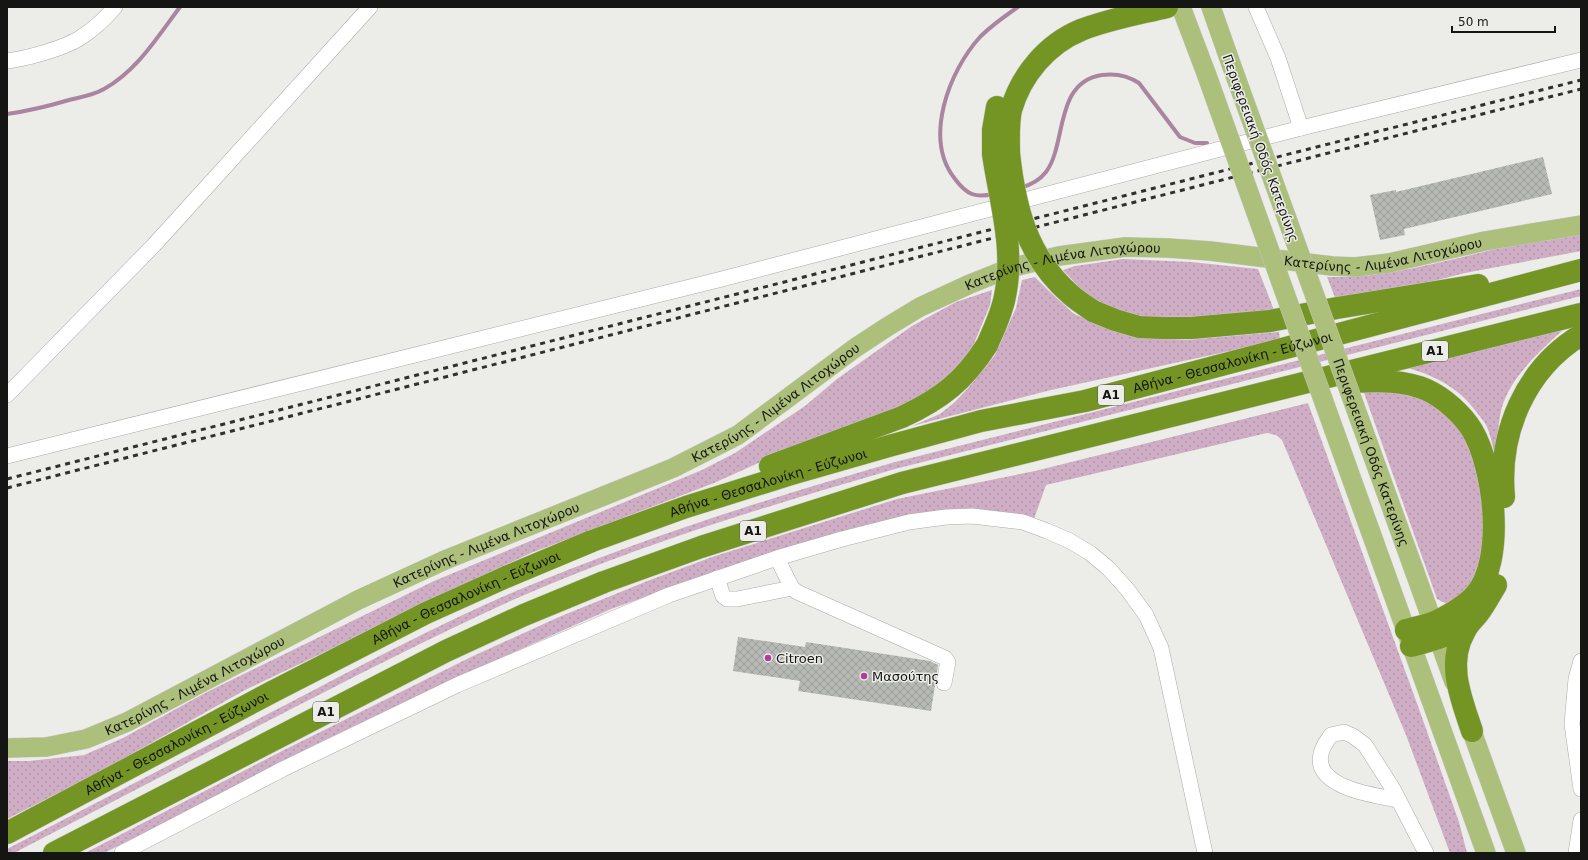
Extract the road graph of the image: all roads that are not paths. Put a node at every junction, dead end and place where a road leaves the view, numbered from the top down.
1 (115, 7) edge
2 (370, 7) edge
3 (1101, 7) edge
4 (1167, 7) edge
5 (1181, 7) edge
6 (1211, 7) edge
7 (1256, 7) edge
8 (1581, 60) edge
9 (7, 61) edge
10 (1301, 128) junction
11 (1001, 154) junction
12 (1581, 225) edge
13 (1581, 270) edge
14 (1536, 282) junction
15 (1581, 314) edge
16 (1581, 335) edge
17 (1288, 388) junction
18 (7, 395) edge
19 (7, 456) edge
20 (686, 507) junction
21 (777, 558) junction
22 (717, 578) junction
23 (792, 588) junction
24 (1476, 616) junction
25 (1436, 631) junction
26 (1408, 638) junction
27 (1581, 661) edge
28 (944, 683) dead end
29 (1472, 731) junction
30 (7, 748) edge
31 (1581, 789) edge
32 (1399, 800) junction
33 (1581, 820) edge
34 (7, 833) edge
35 (1482, 847) edge
36 (1577, 847) edge
37 (54, 853) edge
38 (122, 853) edge
39 (1205, 853) edge
40 (1426, 853) edge
41 (1516, 853) edge
42 (1569, 853) edge

1 - 9 street
2 - 18 street
3 - 11 highway
4 - 11 highway
5 - 26 main road, Περιφερειακή Οδός Κατερίνης, bridge
6 - 25 main road, Περιφερειακή Οδός Κατερίνης, bridge
7 - 10 street
8 - 10 street
10 - 19 street
11 - 14 highway, bridge
11 - 20 highway, bridge
12 - 30 main road, Κατερίνης - Λιμένα Λιτοχώρου
13 - 14 highway, Αθήνα - Θεσσαλονίκη - Εύζωνοι / Α1
14 - 20 highway, Αθήνα - Θεσσαλονίκη - Εύζωνοι / Α1
15 - 17 highway, Α1
16 - 24 highway
17 - 25 highway
17 - 37 highway, Α1
20 - 34 highway, Αθήνα - Θεσσαλονίκη - Εύζωνοι / Α1
21 - 22 street
21 - 23 street
21 - 39 street
22 - 23 street
22 - 38 street
23 - 28 street
24 - 25 highway
24 - 29 highway
25 - 26 highway
25 - 29 main road, Περιφερειακή Οδός Κατερίνης
26 - 35 main road, Περιφερειακή Οδός Κατερίνης
27 - 31 street
29 - 41 main road, Περιφερειακή Οδός Κατερίνης
32 - 32 street
32 - 40 street
33 - 36 street
36 - 42 street

